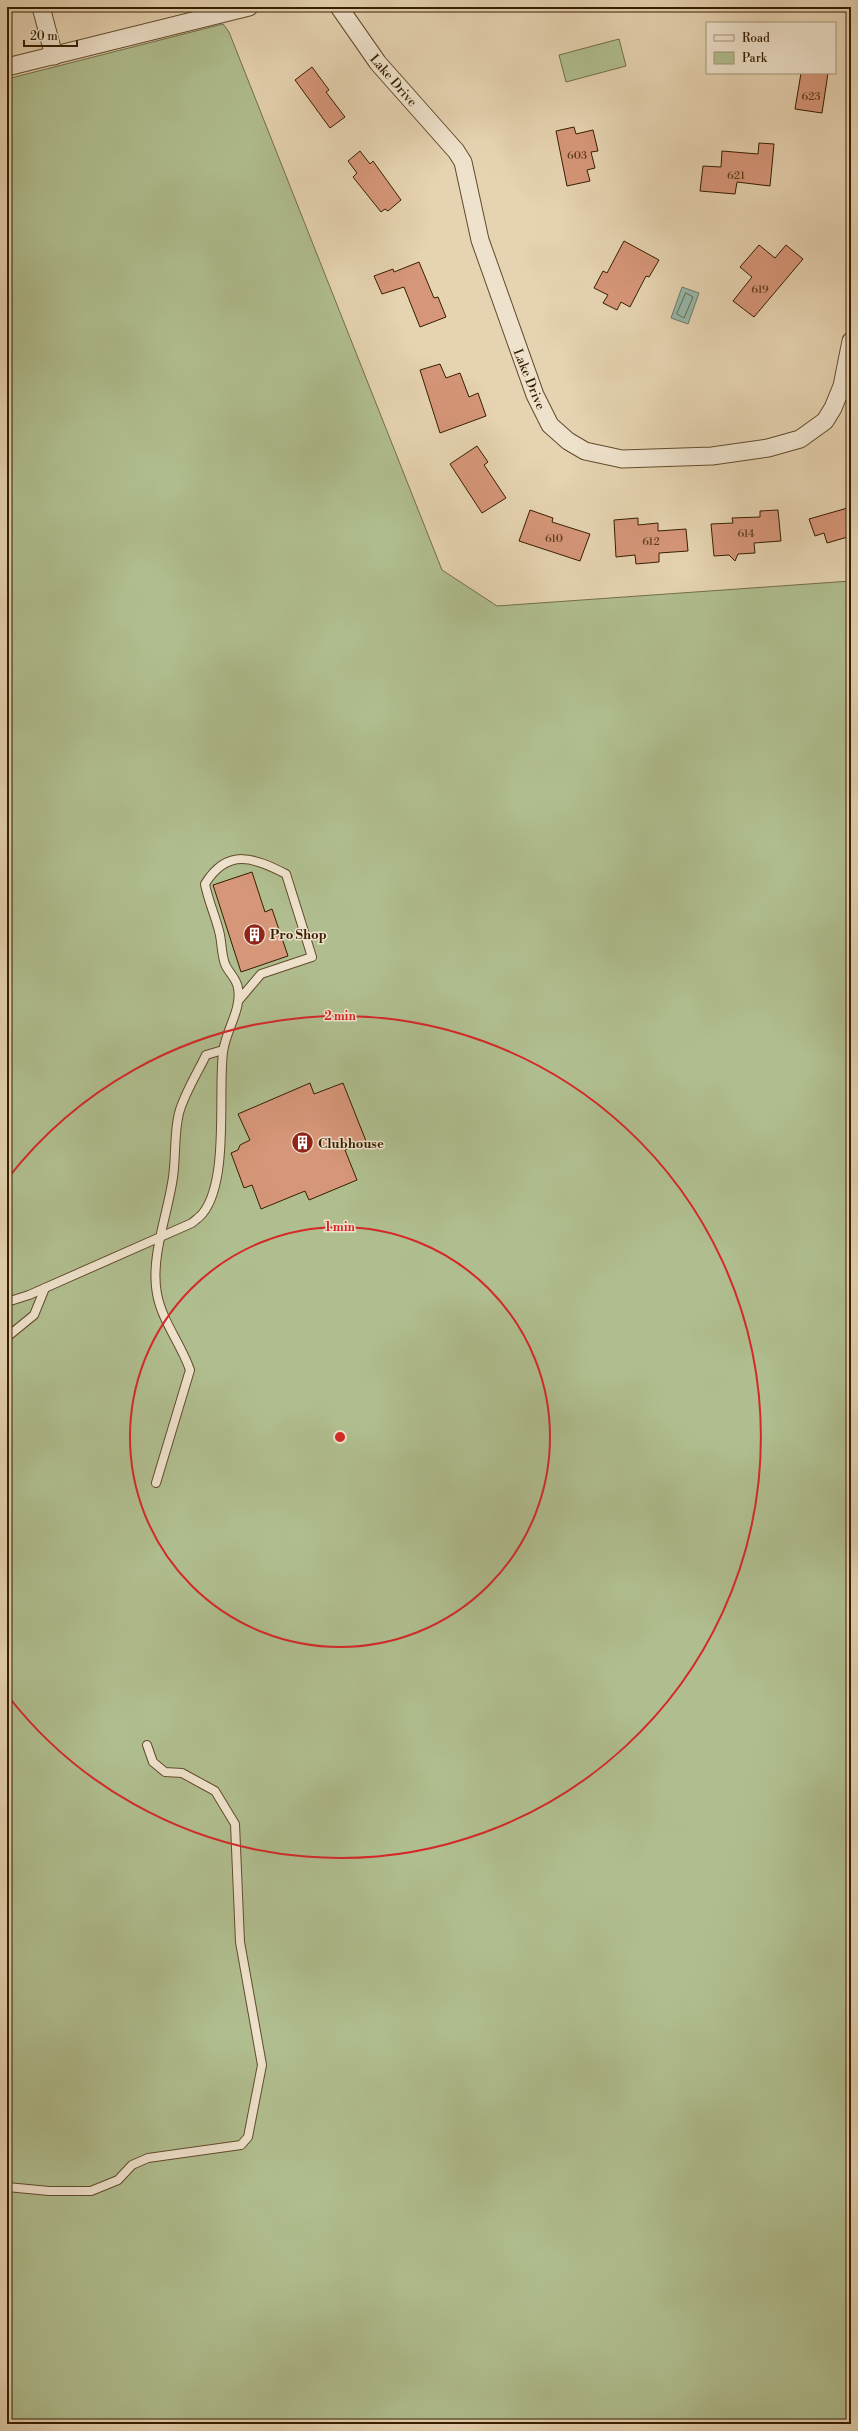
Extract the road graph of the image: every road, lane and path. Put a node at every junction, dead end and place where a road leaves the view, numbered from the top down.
1 (41, 7) edge
2 (249, 7) edge
3 (339, 7) edge
4 (54, 56) junction
5 (7, 68) edge
6 (851, 341) edge
7 (239, 1000) junction
8 (223, 1050) junction
9 (162, 1236) junction
10 (44, 1288) junction
11 (7, 1302) edge
12 (7, 1337) edge
13 (156, 1483) dead end
14 (148, 1745) dead end
15 (7, 2187) edge

1 - 4 street
2 - 4 street
3 - 6 street, Lake Drive
4 - 5 street
7 - 7 lane
7 - 8 lane
8 - 9 lane
8 - 9 lane
9 - 10 lane
9 - 13 lane
10 - 11 lane
10 - 12 lane
14 - 15 lane

